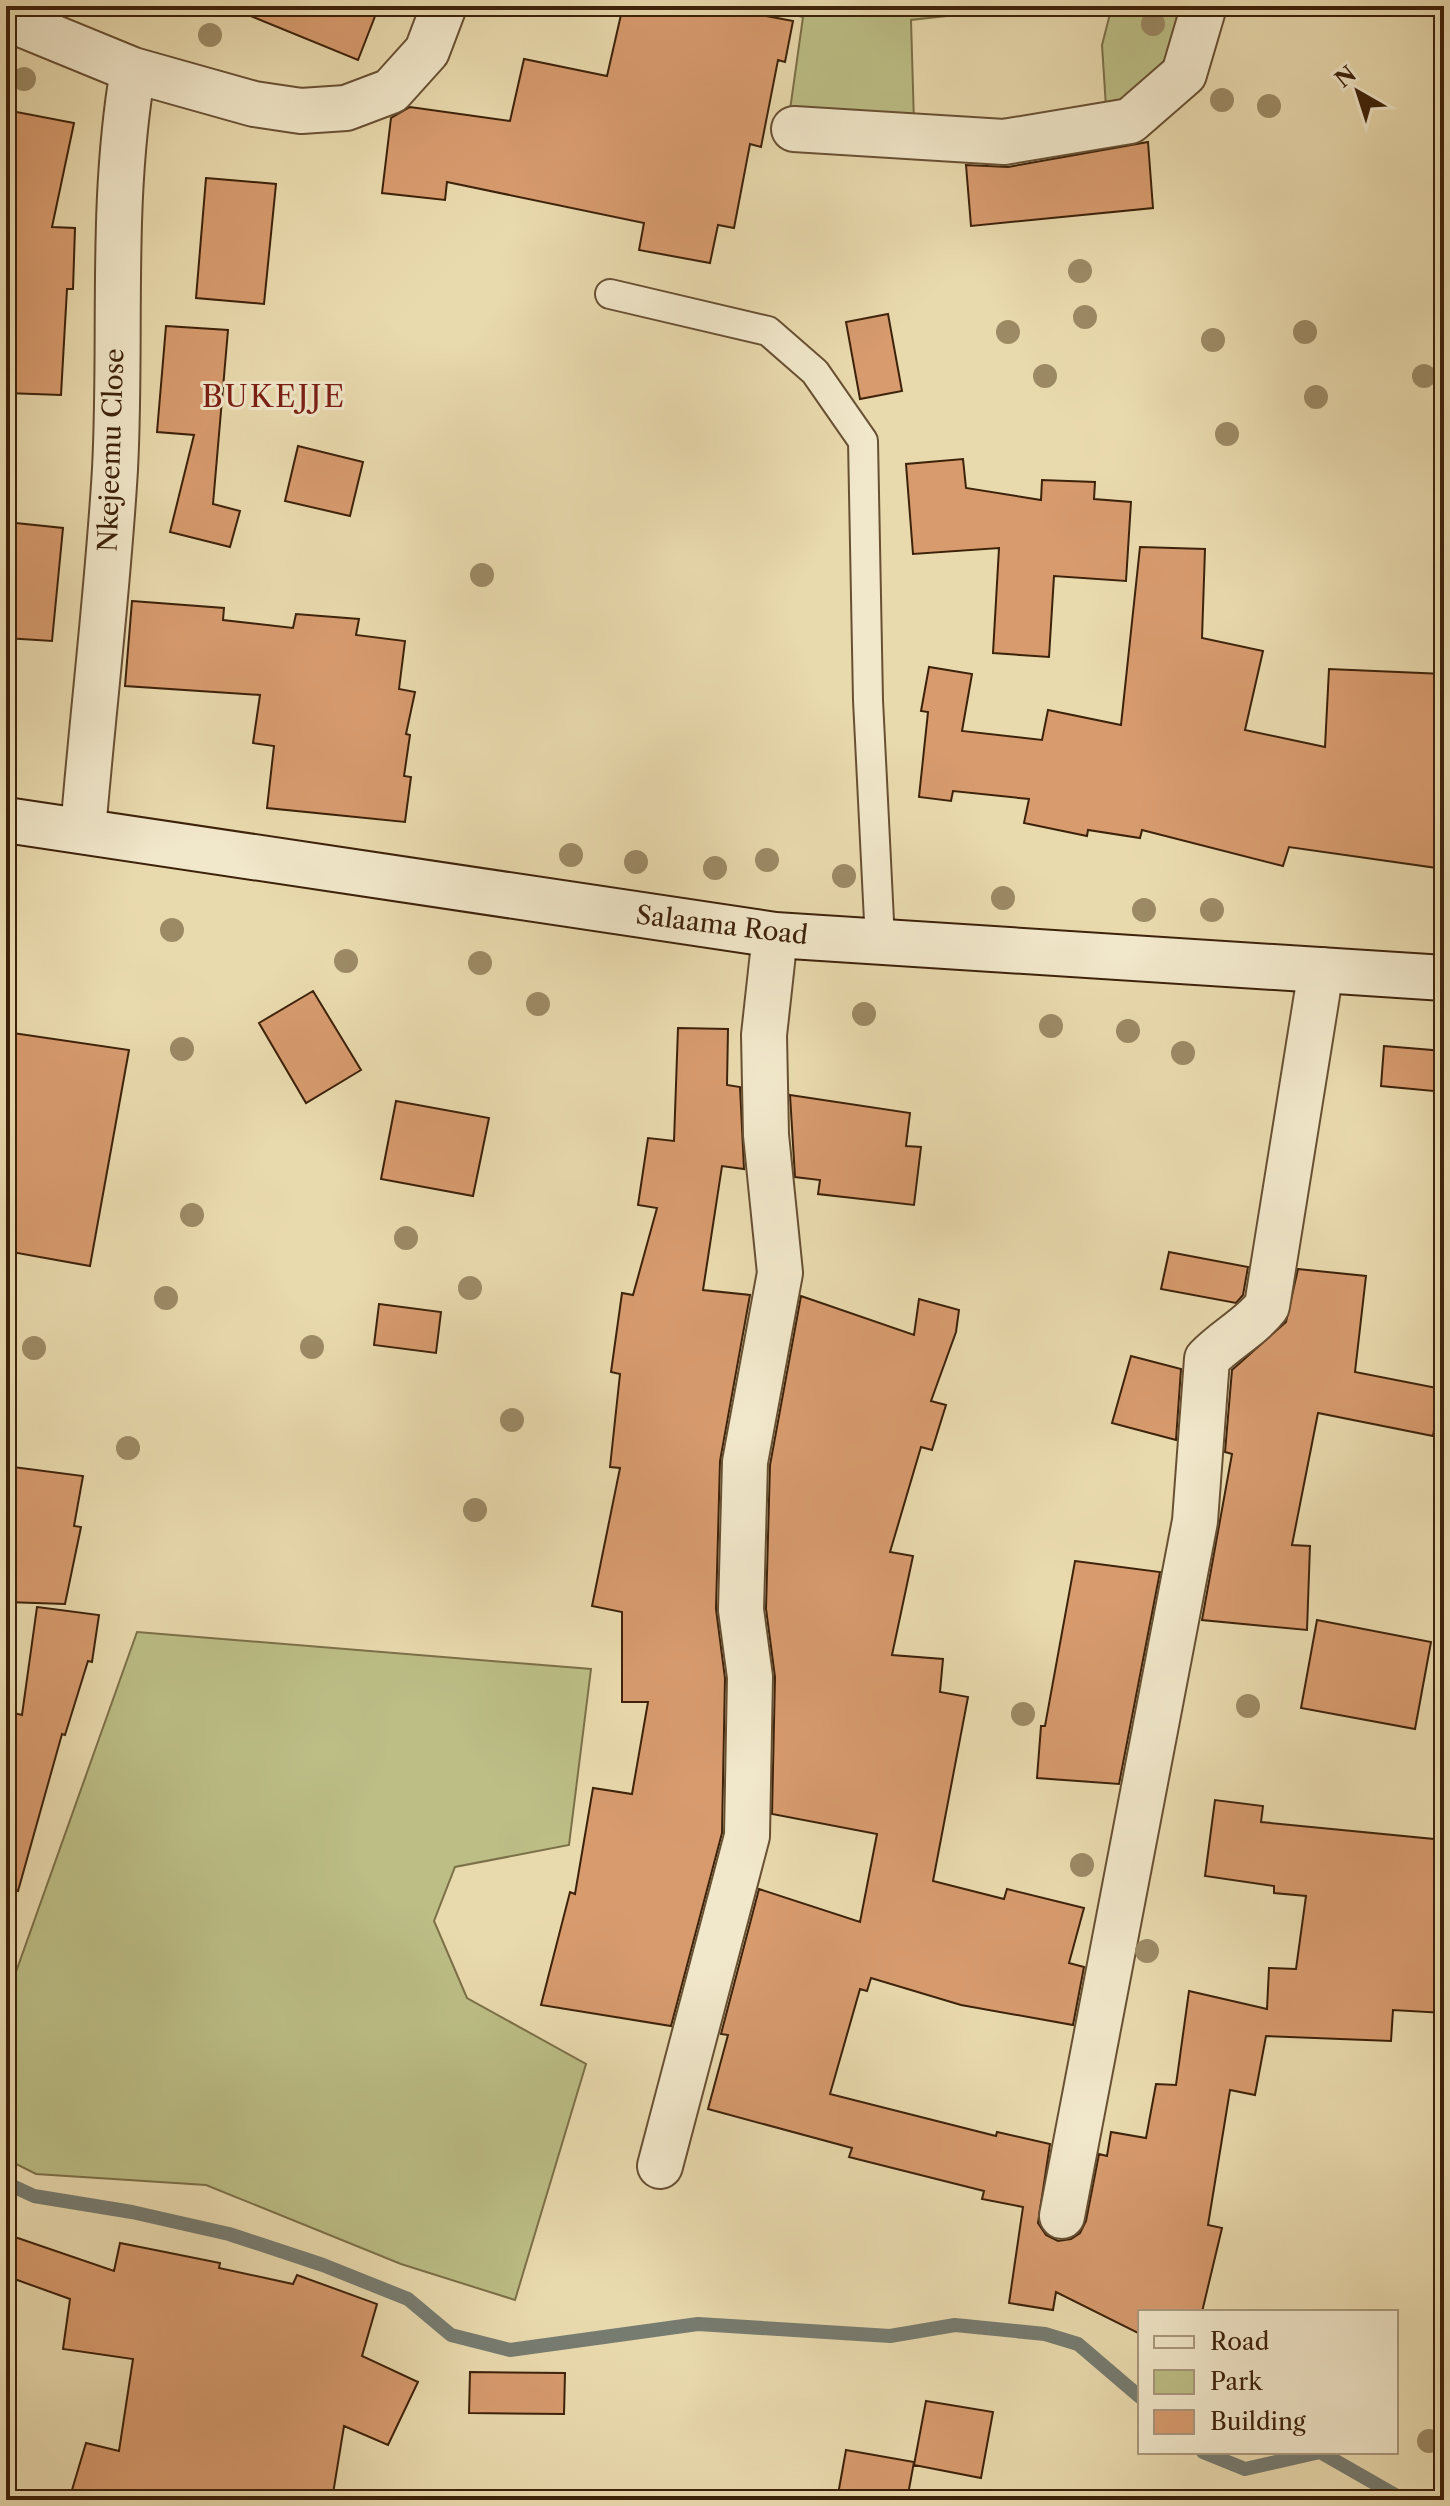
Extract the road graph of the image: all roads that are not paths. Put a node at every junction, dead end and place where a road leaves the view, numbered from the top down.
1 (444, 6) edge
2 (1204, 6) edge
3 (6, 18) edge
4 (133, 70) junction
5 (794, 129) dead end
6 (610, 294) dead end
7 (6, 820) edge
8 (83, 831) junction
9 (775, 935) junction
10 (880, 941) junction
11 (1321, 970) junction
12 (1444, 978) edge
13 (660, 2166) dead end
14 (1062, 2216) dead end

1 - 4 street
2 - 5 street
3 - 4 street
4 - 8 street, Nkejeemu Close
6 - 10 lane
7 - 8 street, Salaama Road
8 - 9 street, Salaama Road
9 - 10 street, Salaama Road
9 - 13 street
10 - 11 street, Salaama Road
11 - 12 street, Salaama Road
11 - 14 street

